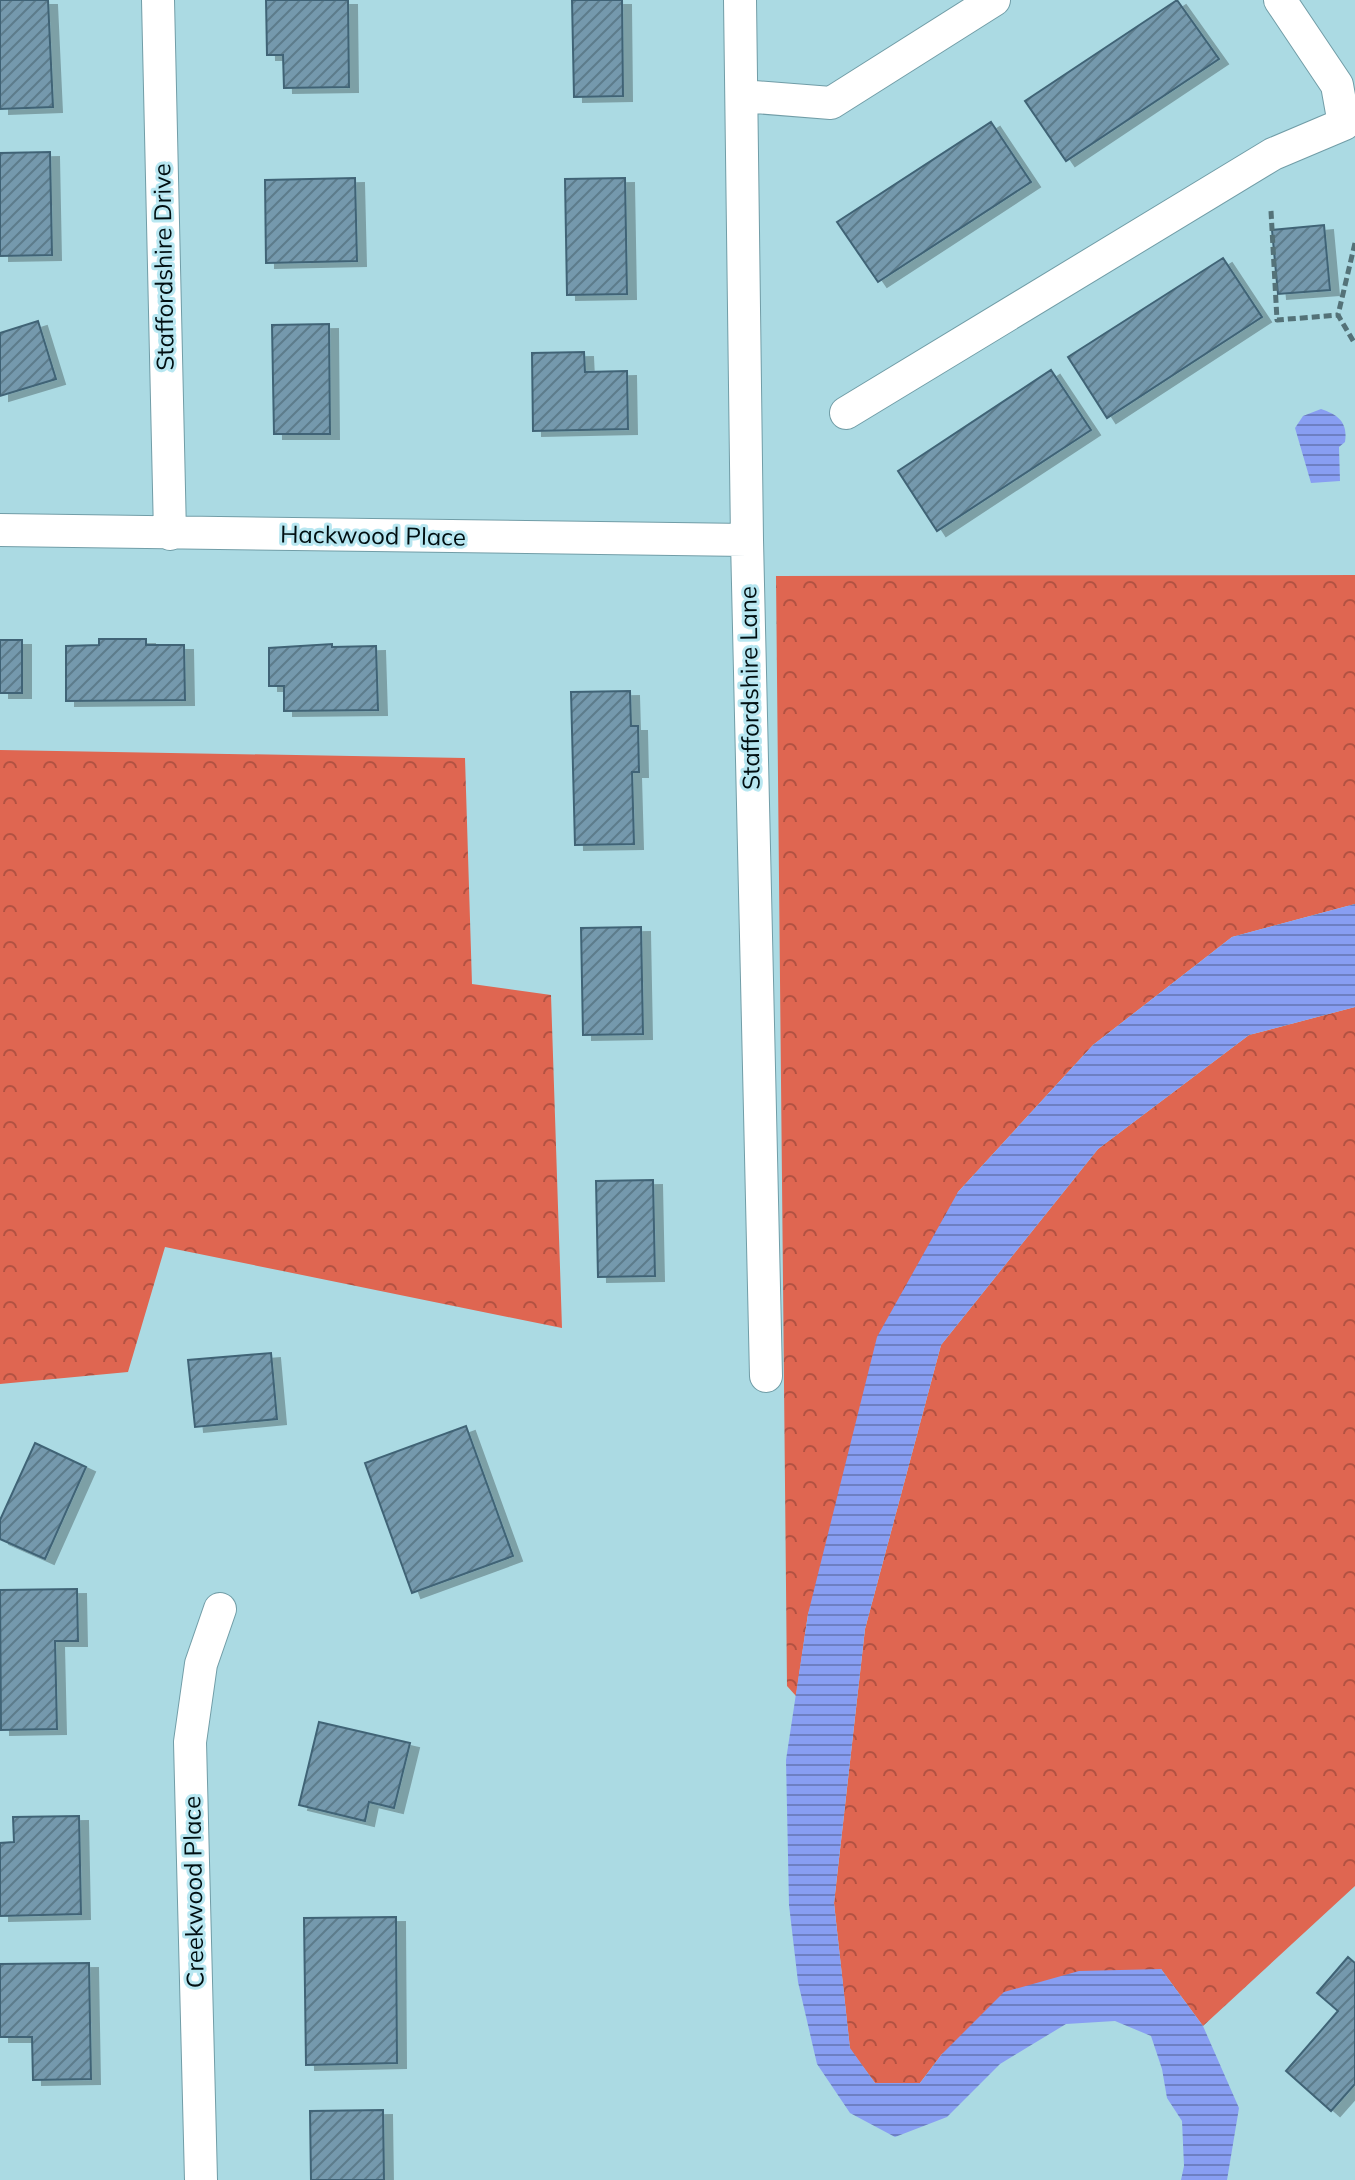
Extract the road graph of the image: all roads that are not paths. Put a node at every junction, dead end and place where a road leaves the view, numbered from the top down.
1 (158, 0) edge
2 (740, 0) edge
3 (994, 0) edge
4 (1280, 0) edge
5 (1346, 82) edge
6 (742, 96) junction
7 (1350, 126) edge
8 (846, 413) dead end
9 (0, 530) edge
10 (170, 534) junction
11 (747, 540) junction
12 (766, 1376) dead end
13 (220, 1609) dead end
14 (201, 2180) edge

1 - 10 street, Staffordshire Drive
2 - 6 street, Staffordshire Lane
3 - 6 street
4 - 5 street
5 - 7 street
6 - 11 street, Staffordshire Lane
7 - 8 street
9 - 10 street, Hackwood Place
10 - 11 street, Hackwood Place
11 - 12 street, Staffordshire Lane
13 - 14 street, Creekwood Place

